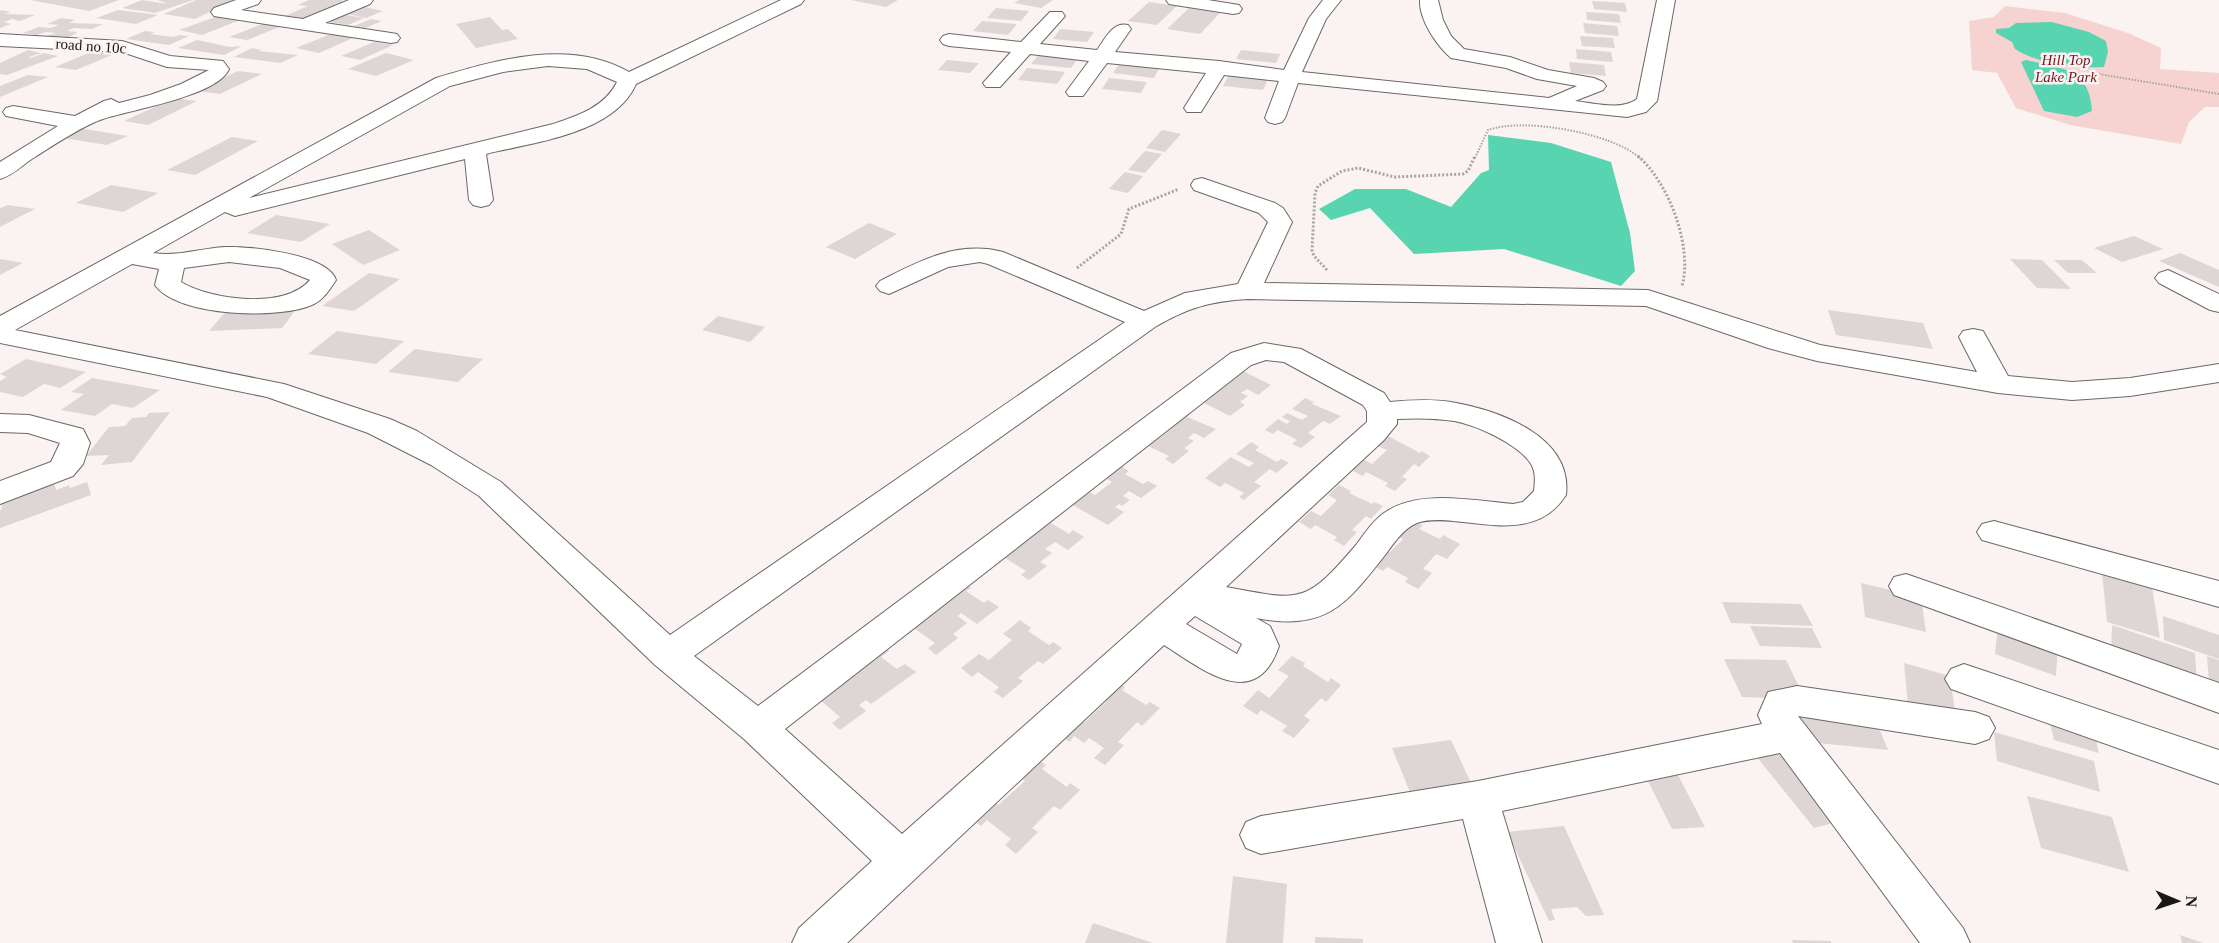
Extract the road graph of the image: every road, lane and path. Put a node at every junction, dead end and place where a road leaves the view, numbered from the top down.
1 (252, 0) edge
2 (364, 0) edge
3 (795, 0) edge
4 (1175, 0) edge
5 (1332, 0) edge
6 (1429, 0) edge
7 (1666, 0) edge
8 (1233, 9) dead end
9 (1056, 16) dead end
10 (303, 26) junction
11 (1122, 29) dead end
12 (391, 38) dead end
13 (0, 40) edge
14 (949, 40) dead end
15 (26, 43) junction
16 (1026, 47) junction
17 (0, 53) edge
18 (1101, 56) junction
19 (162, 60) junction
20 (1219, 67) junction
21 (2099, 74) dead end
22 (1291, 75) junction
23 (628, 80) junction
24 (993, 83) dead end
25 (1076, 92) dead end
26 (2219, 94) edge
27 (1547, 104) junction
28 (1194, 108) dead end
29 (13, 111) dead end
30 (1275, 118) dead end
31 (85, 119) junction
32 (582, 141) dead end
33 (476, 159) junction
34 (0, 172) edge
35 (1202, 185) joint
36 (481, 200) dead end
37 (198, 218) junction
38 (129, 256) junction
39 (174, 262) junction
40 (2168, 278) dead end
41 (1058, 284) junction
42 (889, 286) dead end
43 (1248, 291) junction
44 (1330, 292) junction
45 (1672, 304) junction
46 (2219, 304) edge
47 (1145, 321) junction
48 (0, 327) edge
49 (0, 335) edge
50 (1973, 337) dead end
51 (2219, 373) edge
52 (1998, 384) junction
53 (1382, 411) junction
54 (0, 423) edge
55 (0, 493) edge
56 (1994, 532) dead end
57 (1906, 586) dead end
58 (2219, 594) edge
59 (1194, 595) junction
60 (1161, 626) junction
61 (668, 655) junction
62 (1964, 679) dead end
63 (2219, 698) edge
64 (758, 728) junction
65 (1975, 728) dead end
66 (1789, 735) junction
67 (2219, 766) edge
68 (1478, 799) junction
69 (1262, 835) dead end
70 (902, 861) junction
71 (815, 943) edge
72 (1519, 943) edge
73 (1947, 943) edge

1 - 10 street
2 - 10 street
3 - 23 street
4 - 8 street
5 - 22 street
6 - 27 street
7 - 27 street
9 - 16 street
10 - 12 street
11 - 18 street
13 - 15 street, road no 10c
14 - 16 street
15 - 17 street
15 - 19 street, road no 10c
16 - 18 street
16 - 24 street
18 - 20 street
18 - 25 street
19 - 31 street
19 - 31 street, road no 10c
20 - 22 street
20 - 28 street
21 - 26 path
22 - 27 street
22 - 30 street
23 - 33 street
23 - 37 street
29 - 31 street
31 - 34 street
32 - 33 street
33 - 36 street
33 - 37 street
35 - 41 path
35 - 43 street
37 - 38 street
38 - 39 street
38 - 48 street
39 - 39 street
40 - 46 street
41 - 42 street
41 - 47 street
43 - 44 street
43 - 47 street
44 - 45 street
44 - 45 path
45 - 52 street
47 - 61 street
49 - 61 street
50 - 52 street
51 - 52 street
53 - 59 street
53 - 59 street
53 - 64 street
54 - 55 street
56 - 58 street
57 - 63 street
59 - 60 street
59 - 60 street
60 - 70 street
61 - 64 street
62 - 67 street
64 - 70 street
65 - 66 street
66 - 68 street
66 - 73 street
68 - 69 street
68 - 72 street
70 - 71 street

